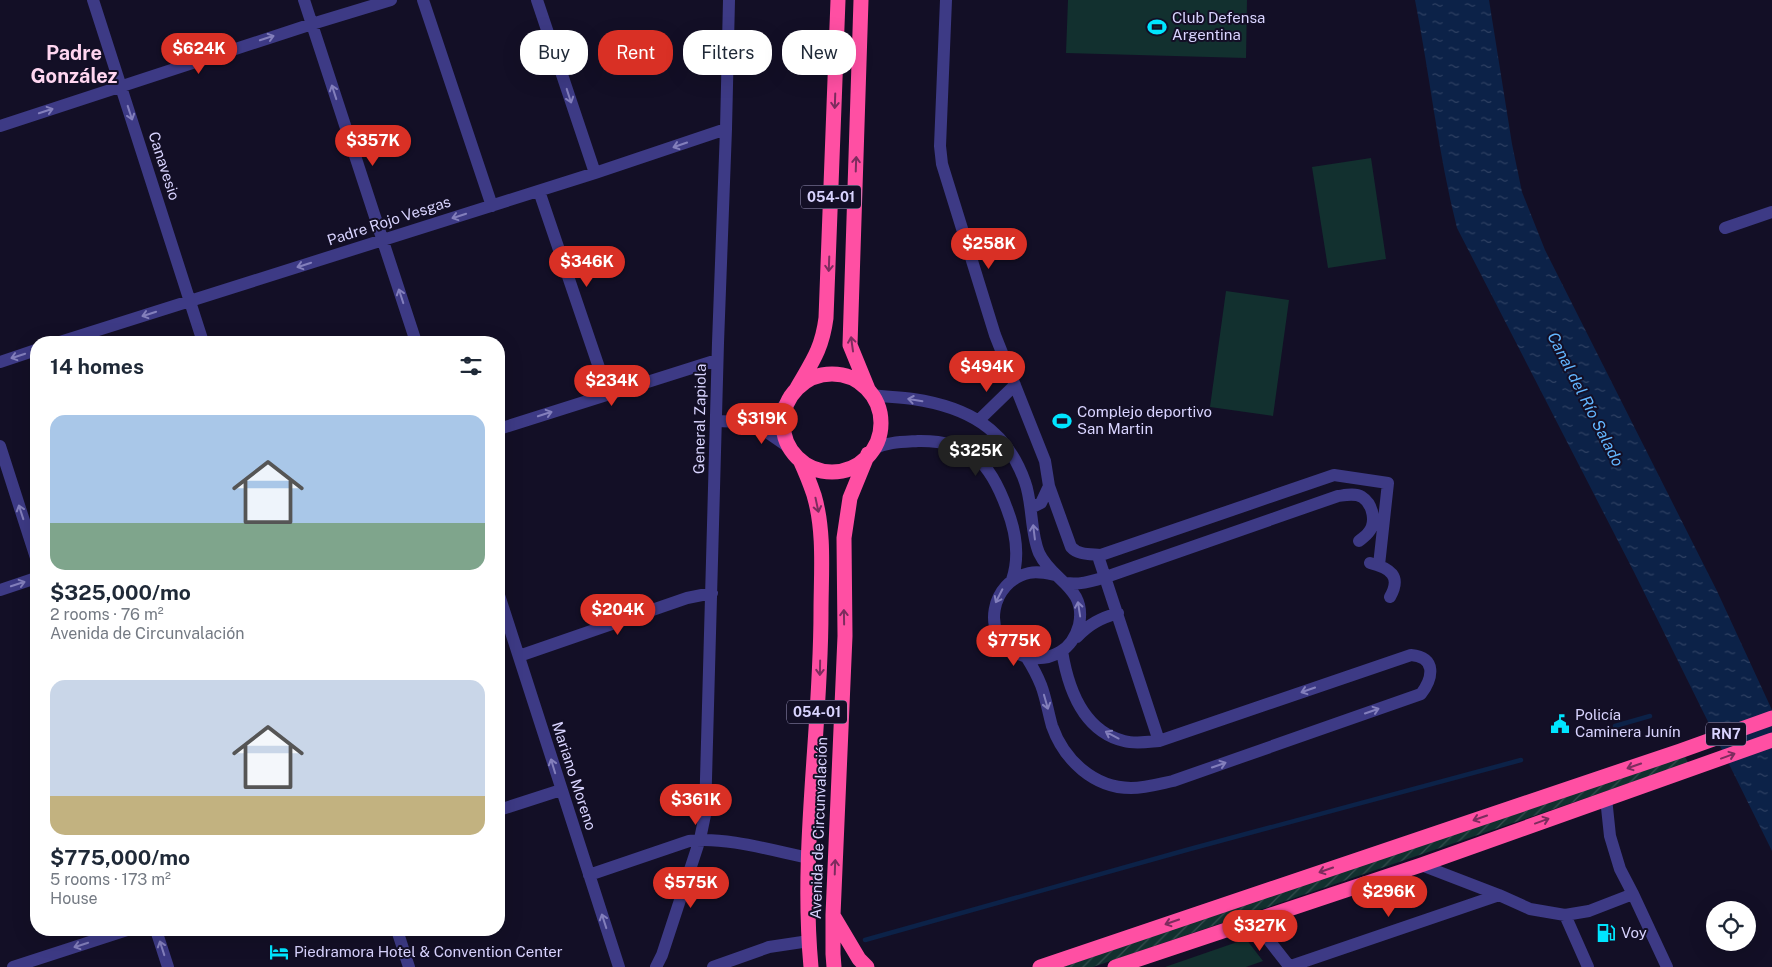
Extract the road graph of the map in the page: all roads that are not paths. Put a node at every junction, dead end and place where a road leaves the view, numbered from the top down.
1 (93, 0) edge
2 (304, 0) edge
3 (391, 0) edge
4 (423, 0) edge
5 (537, 0) edge
6 (729, 0) edge
7 (838, 0) edge
8 (861, 0) edge
9 (946, 0) edge
10 (312, 24) junction
11 (122, 86) junction
12 (0, 126) edge
13 (726, 129) junction
14 (595, 173) junction
15 (539, 191) junction
16 (492, 206) junction
17 (1772, 212) edge
18 (1725, 228) dead end
19 (383, 240) junction
20 (190, 301) junction
21 (79, 336) edge
22 (201, 336) edge
23 (414, 336) edge
24 (30, 352) edge
25 (718, 360) junction
26 (0, 362) edge
27 (1015, 385) junction
28 (797, 388) junction
29 (870, 392) junction
30 (608, 394) junction
31 (788, 401) junction
32 (979, 420) junction
33 (716, 421) junction
34 (743, 422) junction
35 (505, 427) edge
36 (0, 446) edge
37 (790, 448) junction
38 (870, 452) junction
39 (800, 460) junction
40 (1049, 486) junction
41 (1031, 508) junction
42 (30, 539) edge
43 (1359, 540) dead end
44 (1100, 555) junction
45 (1106, 577) junction
46 (1060, 579) junction
47 (30, 580) edge
48 (1012, 580) junction
49 (0, 590) edge
50 (712, 593) junction
51 (1390, 597) dead end
52 (505, 613) edge
53 (1118, 613) junction
54 (1071, 642) junction
55 (1062, 651) junction
56 (519, 656) junction
57 (1027, 658) junction
58 (1772, 718) edge
59 (1159, 740) junction
60 (1772, 740) edge
61 (561, 790) junction
62 (1606, 798) junction
63 (505, 808) edge
64 (700, 839) junction
65 (809, 858) junction
66 (1421, 864) junction
67 (589, 875) junction
68 (1633, 894) junction
69 (1499, 895) junction
70 (833, 915) junction
71 (1565, 915) junction
72 (1253, 920) junction
73 (109, 936) edge
74 (158, 936) edge
75 (399, 936) edge
76 (809, 941) junction
77 (13, 967) edge
78 (168, 967) edge
79 (409, 967) edge
80 (619, 967) edge
81 (656, 967) edge
82 (713, 967) edge
83 (811, 967) edge
84 (834, 967) edge
85 (867, 967) edge
86 (1040, 967) edge
87 (1115, 967) edge
88 (1288, 967) edge
89 (1588, 967) edge
90 (1667, 967) edge

1 - 11 street, Canavesio
2 - 10 street
3 - 10 street
4 - 16 street
5 -> 14 street
6 - 13 street, General Zapiola
7 -> 28 highway, Avenida de Circunvalación / 054-01
29 -> 8 highway, Avenida de Circunvalación / 054-01
9 - 27 street
11 -> 10 street
19 -> 10 street
12 -> 11 street
11 -> 20 street, Canavesio
13 -> 14 street, Padre Rojo Vesgas
13 - 25 street, General Zapiola
14 - 15 street, Padre Rojo Vesgas
15 - 16 street, Padre Rojo Vesgas
15 - 30 street
16 -> 19 street, Padre Rojo Vesgas
17 - 18 street
19 -> 20 street, Padre Rojo Vesgas
23 -> 19 street
20 -> 21 street, Padre Rojo Vesgas
20 - 22 street, Canavesio
24 -> 26 street
25 - 30 street
25 - 33 street, General Zapiola
27 - 32 street
27 - 40 street
28 - 29 highway, Avenida de Circunvalación / 054-01
28 - 31 highway, Avenida de Circunvalación / 054-01
32 -> 29 street
29 - 38 highway, Avenida de Circunvalación / 054-01
35 -> 30 street
31 - 34 street
31 - 37 highway, Avenida de Circunvalación / 054-01
32 - 41 street
33 - 34 street
33 - 50 street, General Zapiola
34 - 37 street
42 -> 36 street
37 - 39 highway, Avenida de Circunvalación / 054-01
38 - 39 highway, Avenida de Circunvalación / 054-01
38 - 48 street
70 -> 38 highway, Avenida de Circunvalación / 054-01
39 -> 65 highway, Avenida de Circunvalación / 054-01
40 - 41 street
40 - 44 street
46 -> 41 street
43 - 45 street
44 - 45 street
44 - 51 street
45 - 46 street
45 - 53 street
46 - 48 street
54 -> 46 street
49 -> 47 street
48 -> 57 street
50 - 56 street
50 - 64 street, General Zapiola
52 - 56 street, Mariano Moreno
53 - 54 street
53 - 59 street
54 - 55 street
55 - 57 street
59 -> 55 street
61 -> 56 street, Mariano Moreno
57 -> 59 street
58 -> 86 highway, RN7
62 -> 60 highway, RN7
61 - 63 street
61 - 67 street, Mariano Moreno
66 -> 62 highway, RN7
62 - 68 street
64 - 65 street
64 - 67 street
64 - 81 street, General Zapiola
65 - 76 highway, Avenida de Circunvalación / 054-01
66 - 69 street
66 - 72 highway, RN7
80 -> 67 street, Mariano Moreno
68 - 71 street
68 - 90 street
69 - 71 street
69 - 88 street
70 - 84 highway, Avenida de Circunvalación / 054-01
70 - 85 highway
71 - 89 street
72 - 87 highway, RN7
72 - 88 street
73 -> 77 street
78 -> 74 street
75 - 79 street
76 - 82 street
76 - 83 highway, Avenida de Circunvalación / 054-01

